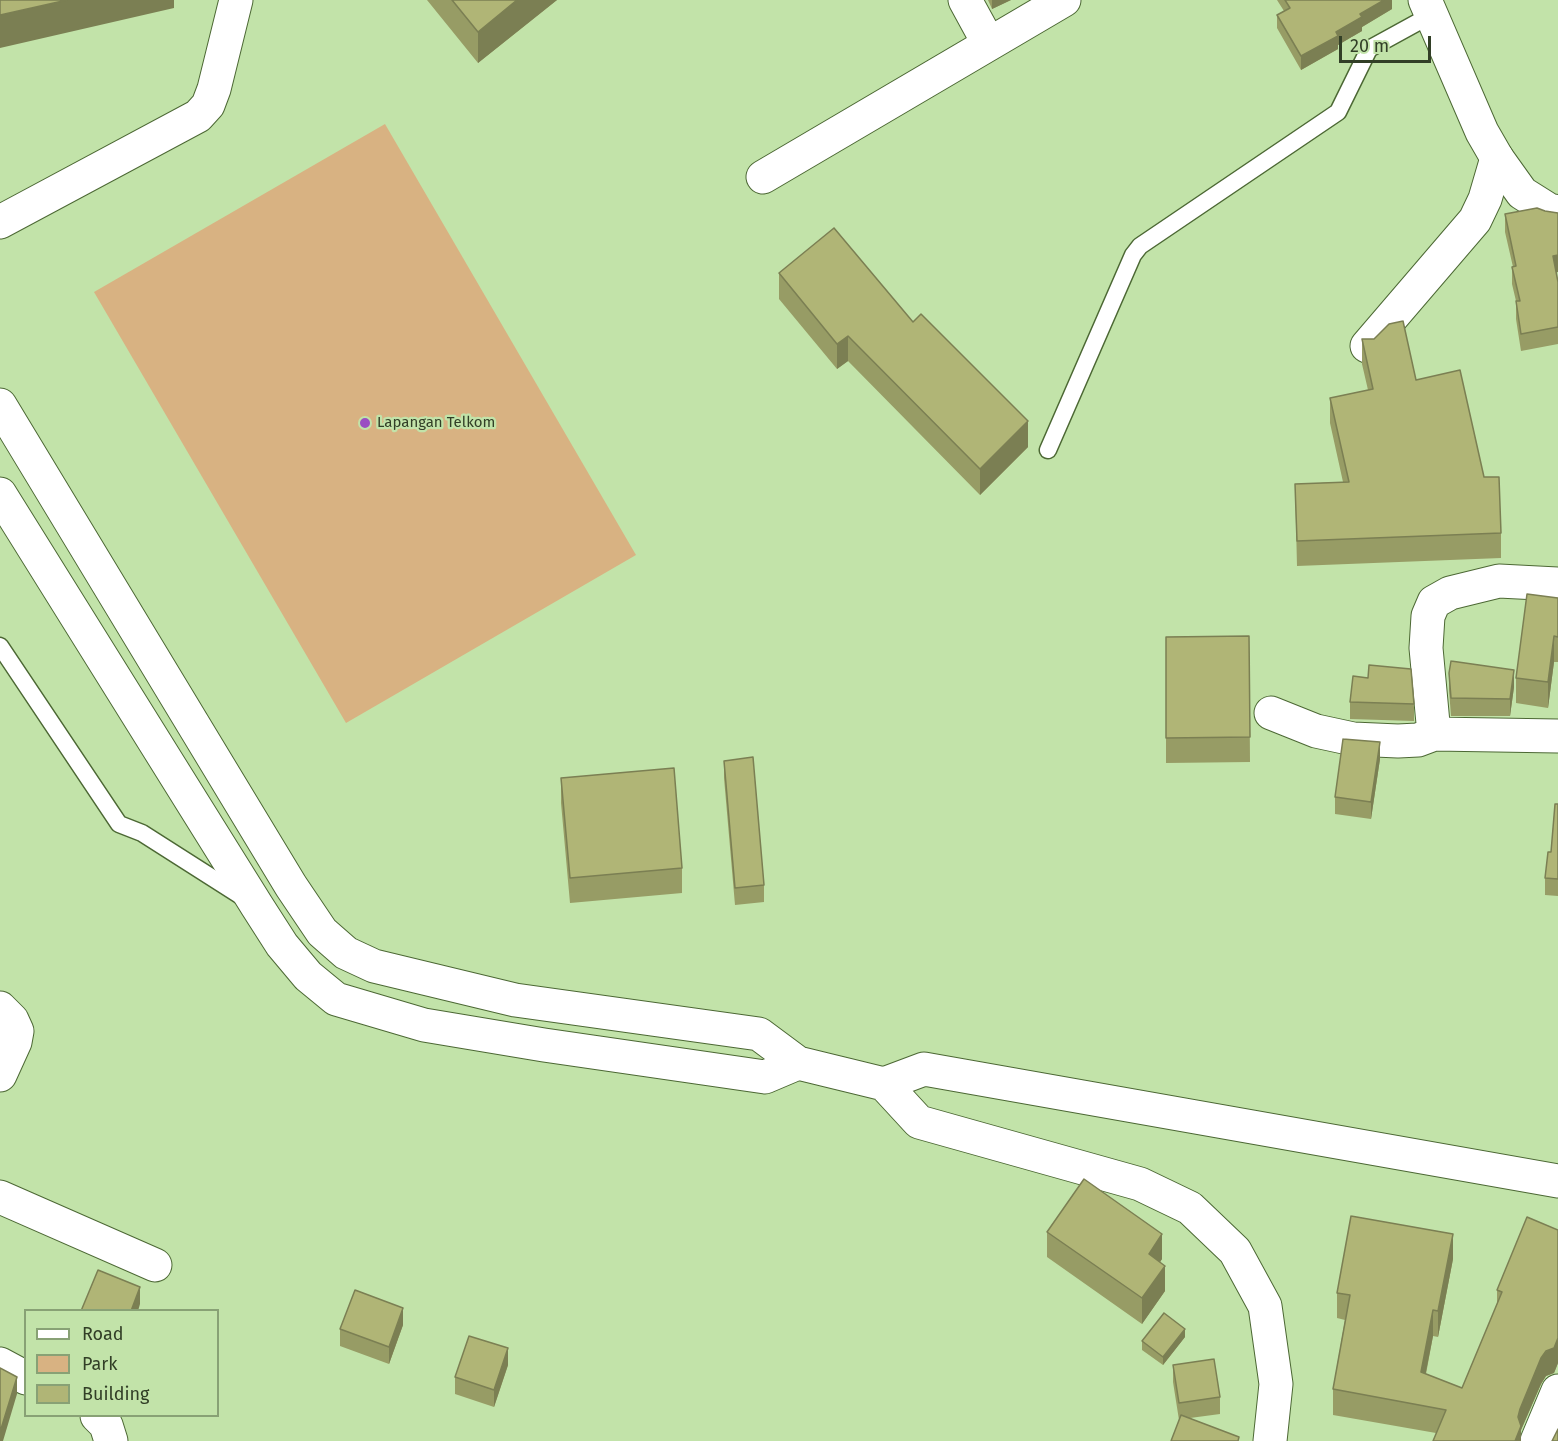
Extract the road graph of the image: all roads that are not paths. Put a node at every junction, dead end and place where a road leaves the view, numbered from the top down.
1 (236, 0) edge
2 (965, 0) edge
3 (1064, 0) edge
4 (1428, 8) edge
5 (989, 44) junction
6 (1497, 158) junction
7 (763, 177) dead end
8 (1558, 212) edge
9 (0, 222) edge
10 (1367, 346) edge
11 (0, 405) edge
12 (1048, 450) dead end
13 (0, 494) edge
14 (1558, 584) edge
15 (0, 646) edge
16 (1270, 713) dead end
17 (1434, 734) junction
18 (1558, 736) edge
19 (291, 886) junction
20 (257, 906) junction
21 (515, 1000) junction
22 (0, 1008) edge
23 (512, 1039) junction
24 (798, 1063) junction
25 (0, 1075) edge
26 (884, 1084) junction
27 (1558, 1180) edge
28 (0, 1197) edge
29 (155, 1265) dead end
30 (0, 1364) edge
31 (24, 1377) edge
32 (1558, 1391) edge
33 (98, 1417) edge
34 (111, 1441) edge
35 (1270, 1441) edge
36 (1537, 1441) edge

1 - 9 street
2 - 5 street
3 - 5 street
4 - 6 street
4 - 12 lane
5 - 7 street
6 - 8 street
6 - 10 street
11 - 19 street
13 - 20 street
14 - 17 street
15 - 20 lane
16 - 17 street
17 - 18 street
19 - 20 street
19 - 21 street
20 - 23 street
21 - 23 street
21 - 24 street
22 - 25 street
23 - 24 street
24 - 26 street
26 - 27 street
26 - 35 street
28 - 29 street
30 - 31 street
32 - 36 street
33 - 34 street

